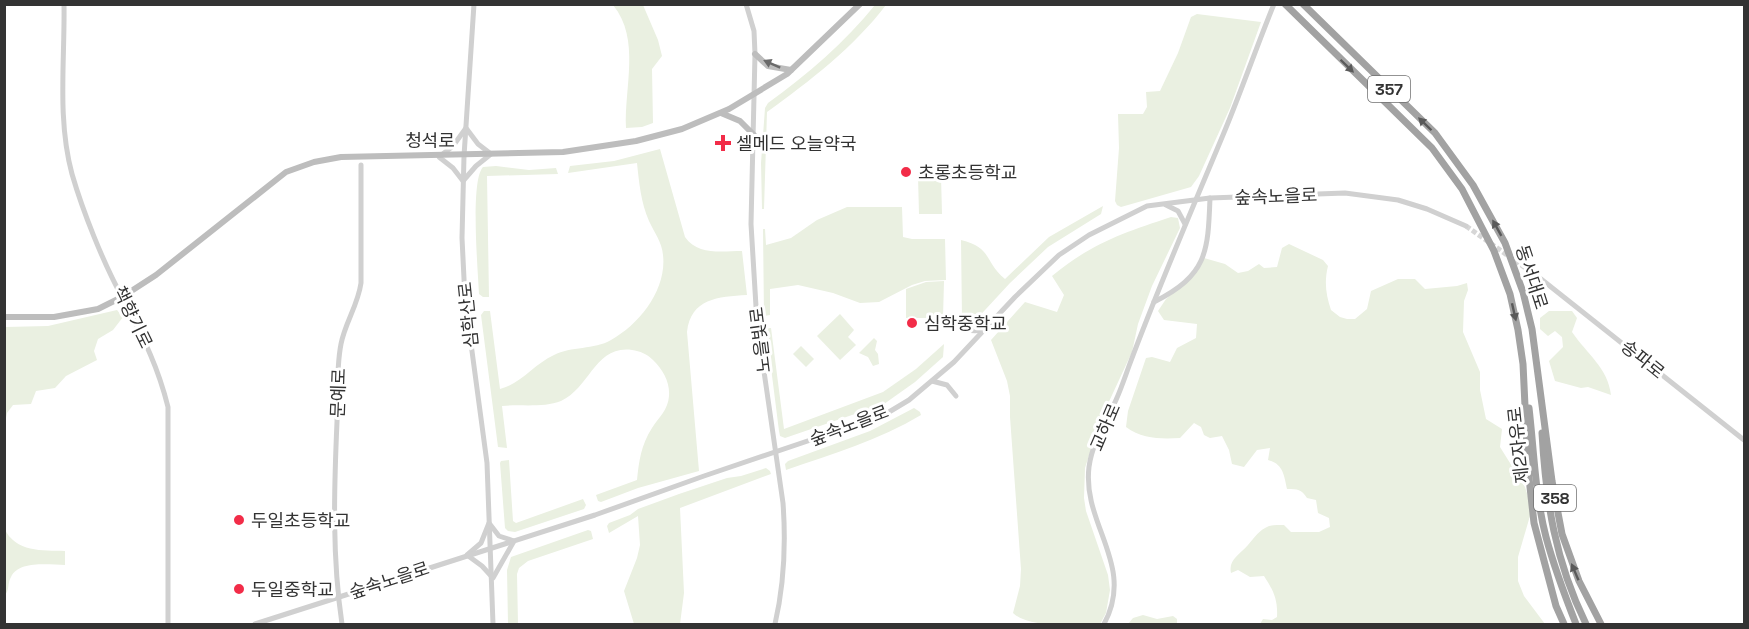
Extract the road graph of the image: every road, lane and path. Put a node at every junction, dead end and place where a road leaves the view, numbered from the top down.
1 (64, 4) edge
2 (474, 4) edge
3 (746, 4) edge
4 (860, 4) edge
5 (1274, 4) edge
6 (1286, 4) edge
7 (1304, 4) edge
8 (755, 54) junction
9 (791, 70) junction
10 (755, 93) junction
11 (720, 113) junction
12 (466, 128) junction
13 (754, 135) junction
14 (491, 154) junction
15 (464, 156) junction
16 (439, 157) junction
17 (361, 165) dead end
18 (463, 181) junction
19 (1210, 198) junction
20 (1196, 201) junction
21 (1165, 204) junction
22 (1185, 224) junction
23 (1466, 226) tunnel mouth
24 (1541, 279) tunnel mouth
25 (122, 297) junction
26 (1154, 302) junction
27 (4, 317) edge
28 (956, 318) dead end
29 (986, 330) junction
30 (1523, 364) junction
31 (1536, 364) junction
32 (932, 381) junction
33 (956, 396) dead end
34 (1744, 440) edge
35 (774, 454) junction
36 (489, 523) junction
37 (514, 541) junction
38 (491, 548) junction
39 (467, 555) junction
40 (493, 578) junction
41 (338, 597) junction
42 (168, 624) edge
43 (255, 624) edge
44 (342, 624) edge
45 (493, 624) edge
46 (775, 624) edge
47 (1104, 624) edge
48 (1564, 624) edge
49 (1576, 624) edge
50 (1586, 624) edge
51 (1601, 624) edge

1 - 25 street, 책향기로
2 - 12 street, 심학산로
3 - 8 street, 노을빛로
4 - 9 main road, 청석로
5 - 20 street, 교하로
6 -> 30 highway, 동서대로 / 357
31 -> 7 highway, 동서대로 / 357
9 -> 8 main road
8 - 10 street, 노을빛로
9 - 10 main road, 청석로
10 - 11 main road, 청석로
10 - 13 street, 노을빛로
11 - 13 main road
11 - 14 main road, 청석로
12 - 14 street
12 - 15 street, 심학산로
12 - 16 street
13 - 35 street, 노을빛로
14 - 15 main road, 청석로
14 - 18 street
15 - 16 main road, 청석로
15 - 18 street, 심학산로
16 - 18 street
16 - 25 main road, 청석로
17 - 41 street, 문예로
18 - 36 street, 심학산로
19 - 20 street, 숲속노을로
19 - 23 street, 숲속노을로
19 - 26 street
20 - 21 street, 숲속노을로
20 - 22 street, 교하로
21 - 22 street
21 - 29 street, 숲속노을로
22 - 26 street, 교하로
24 - 34 street, 송파로
25 - 27 main road, 청석로
25 - 42 street, 책향기로
26 - 47 street, 교하로
28 - 29 street
29 - 32 street, 숲속노을로
30 - 48 highway, 동서대로 / 358
30 - 49 highway, 제2자유로 / 357
31 - 50 highway, 제2자유로 / 357
51 -> 31 highway, 동서대로 / 358
32 - 33 street
32 - 35 street, 숲속노을로
35 - 37 street, 숲속노을로
35 - 46 street, 노을빛로
36 - 37 street
36 - 38 street, 심학산로
36 - 39 street
37 - 38 street, 숲속노을로
37 - 40 street
38 - 39 street, 숲속노을로
38 - 40 street, 심학산로
39 - 40 street
39 - 41 street, 숲속노을로
40 - 45 street, 심학산로
41 - 43 street, 숲속노을로
41 - 44 street, 문예로

